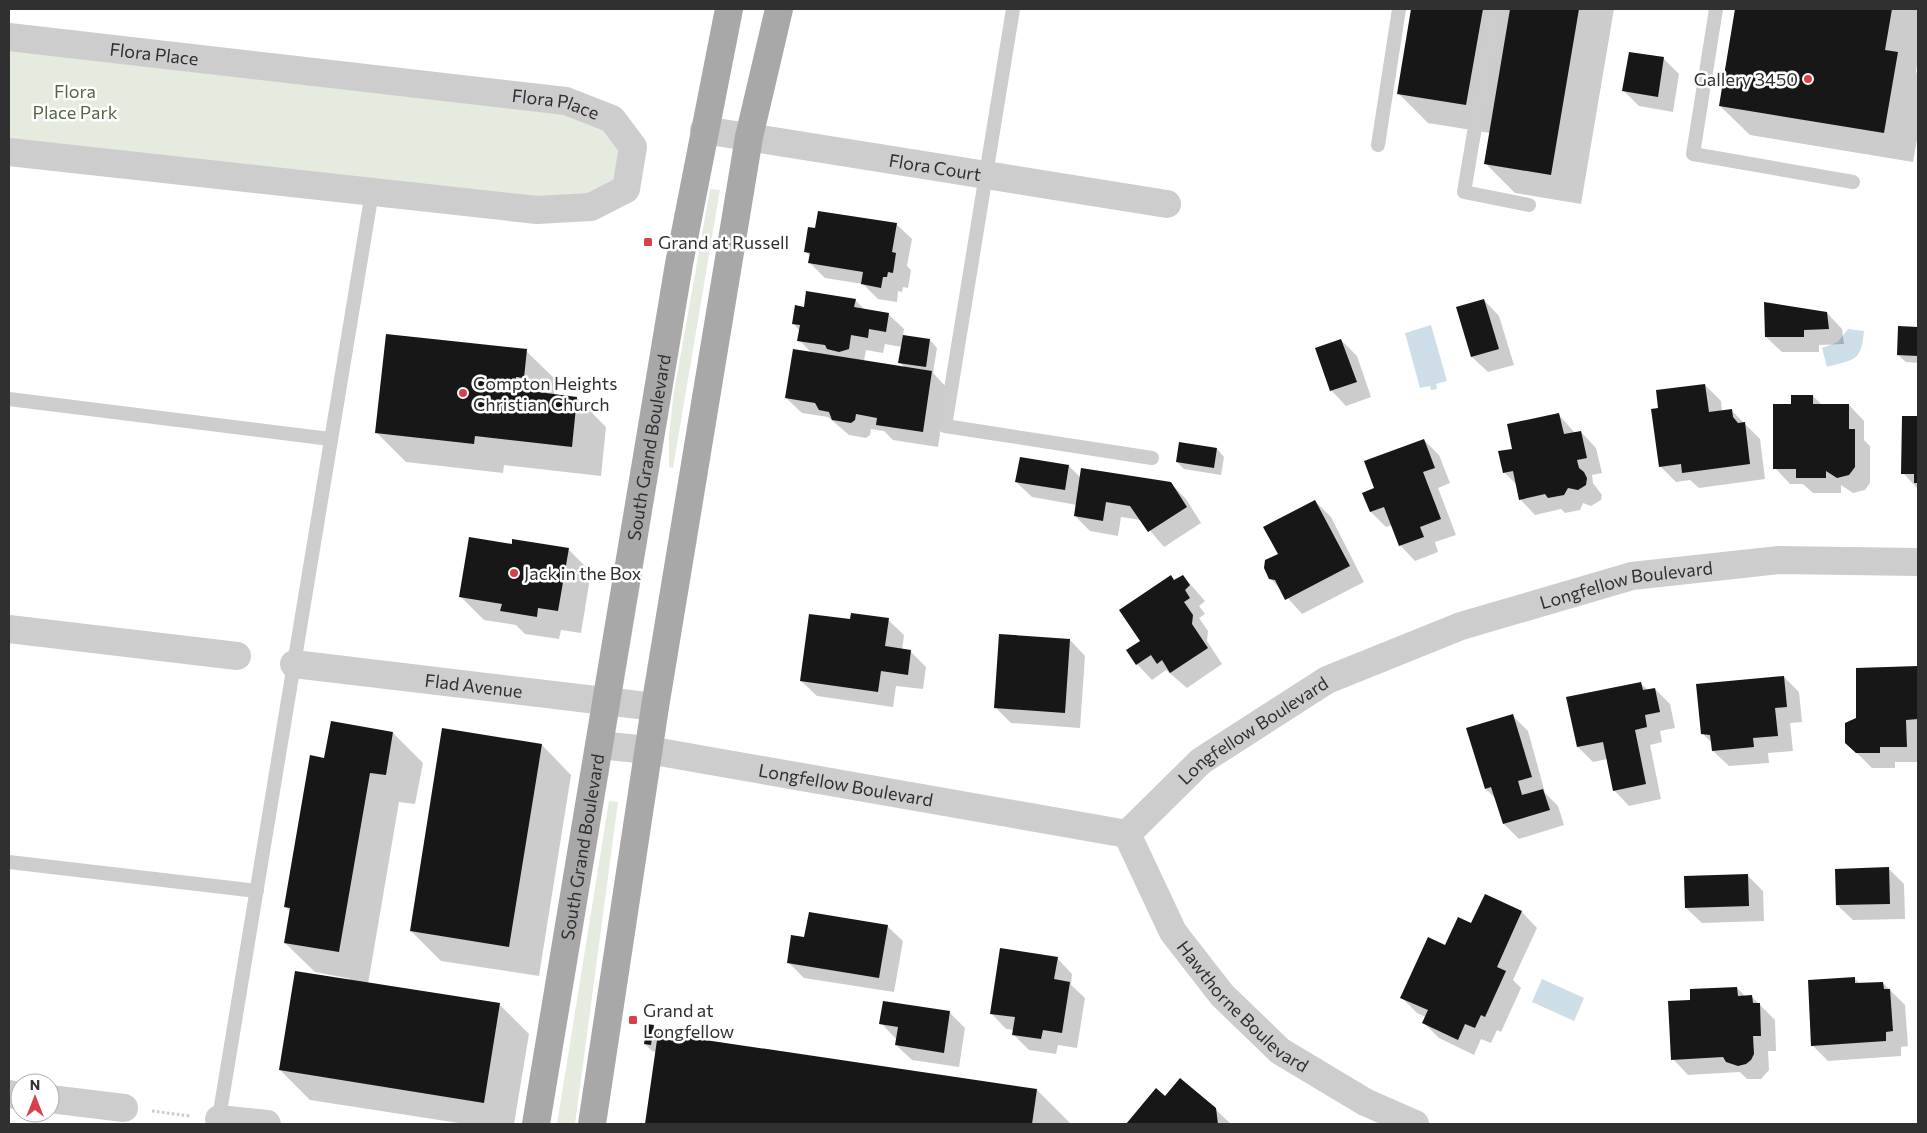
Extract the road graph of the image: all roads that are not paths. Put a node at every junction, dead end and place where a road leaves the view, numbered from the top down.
1 (729, 9) edge
2 (779, 9) edge
3 (1013, 9) edge
4 (1400, 9) edge
5 (1496, 9) edge
6 (1716, 9) edge
7 (9, 37) edge
8 (704, 130) junction
9 (748, 137) junction
10 (1378, 146) dead end
11 (9, 152) edge
12 (986, 173) junction
13 (1853, 182) dead end
14 (372, 192) junction
15 (1166, 204) dead end
16 (1529, 205) dead end
17 (9, 399) edge
18 (330, 438) junction
19 (1152, 458) dead end
20 (1918, 562) edge
21 (9, 629) edge
22 (237, 656) dead end
23 (294, 664) junction
24 (606, 701) junction
25 (655, 707) junction
26 (599, 745) junction
27 (648, 750) junction
28 (1127, 834) junction
29 (9, 862) edge
30 (257, 891) junction
31 (60, 1100) edge
32 (124, 1108) road end
33 (218, 1122) edge
34 (267, 1124) edge
35 (536, 1124) edge
36 (592, 1124) edge
37 (1415, 1124) edge

1 - 8 main road, South Grand Boulevard
2 - 9 main road
3 - 12 lane
4 - 10 lane
5 - 16 lane
6 - 13 lane
7 - 14 street, Flora Place
8 - 9 street, Flora Court
8 - 24 main road, South Grand Boulevard
9 - 12 street, Flora Court
9 - 25 main road
11 - 14 street, Flora Place
12 - 15 street, Flora Court
12 - 19 lane
14 - 18 lane
17 - 18 lane
18 - 23 lane
20 - 28 street, Longfellow Boulevard
21 - 22 street
23 - 24 street, Flad Avenue
23 - 30 lane
24 - 25 street, Flad Avenue
24 - 26 main road, South Grand Boulevard
25 - 27 main road
26 - 27 street, Longfellow Boulevard
26 - 35 main road, South Grand Boulevard
27 - 28 street, Longfellow Boulevard
27 - 36 main road
28 - 37 street, Hawthorne Boulevard
29 - 30 lane
30 - 33 lane
31 - 32 street
33 - 34 street

